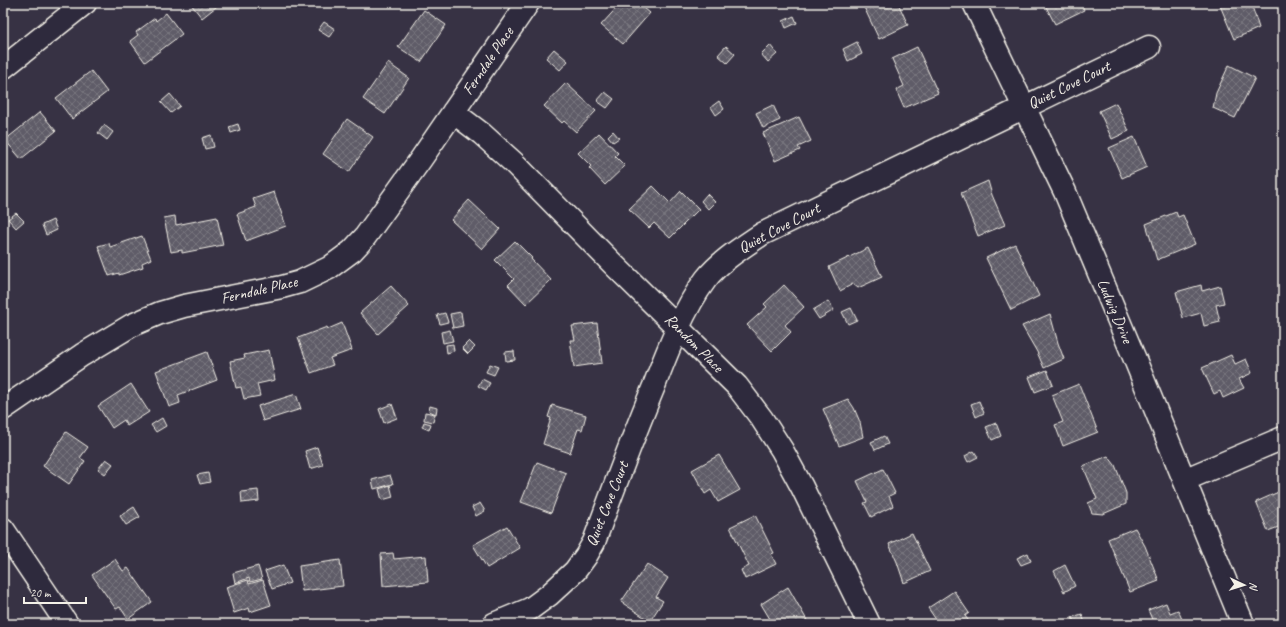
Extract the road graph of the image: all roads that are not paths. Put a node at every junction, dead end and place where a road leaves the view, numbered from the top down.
1 (85, 3) edge
2 (528, 3) edge
3 (974, 3) edge
4 (1149, 46) dead end
5 (3, 68) edge
6 (1024, 106) junction
7 (453, 112) junction
8 (679, 328) junction
9 (3, 409) edge
10 (1283, 438) edge
11 (1184, 480) junction
12 (3, 529) edge
13 (67, 624) edge
14 (494, 624) edge
15 (869, 624) edge
16 (1243, 624) edge

1 - 5 street
2 - 7 street, Ferndale Place
3 - 6 street, Ludwig Drive
4 - 6 street, Quiet Cove Court
6 - 8 street, Quiet Cove Court
6 - 11 street, Ludwig Drive
7 - 8 street, Random Place
7 - 9 street, Ferndale Place
8 - 14 street, Quiet Cove Court
8 - 15 street, Random Place
10 - 11 street
11 - 16 street, Ludwig Drive
12 - 13 street

